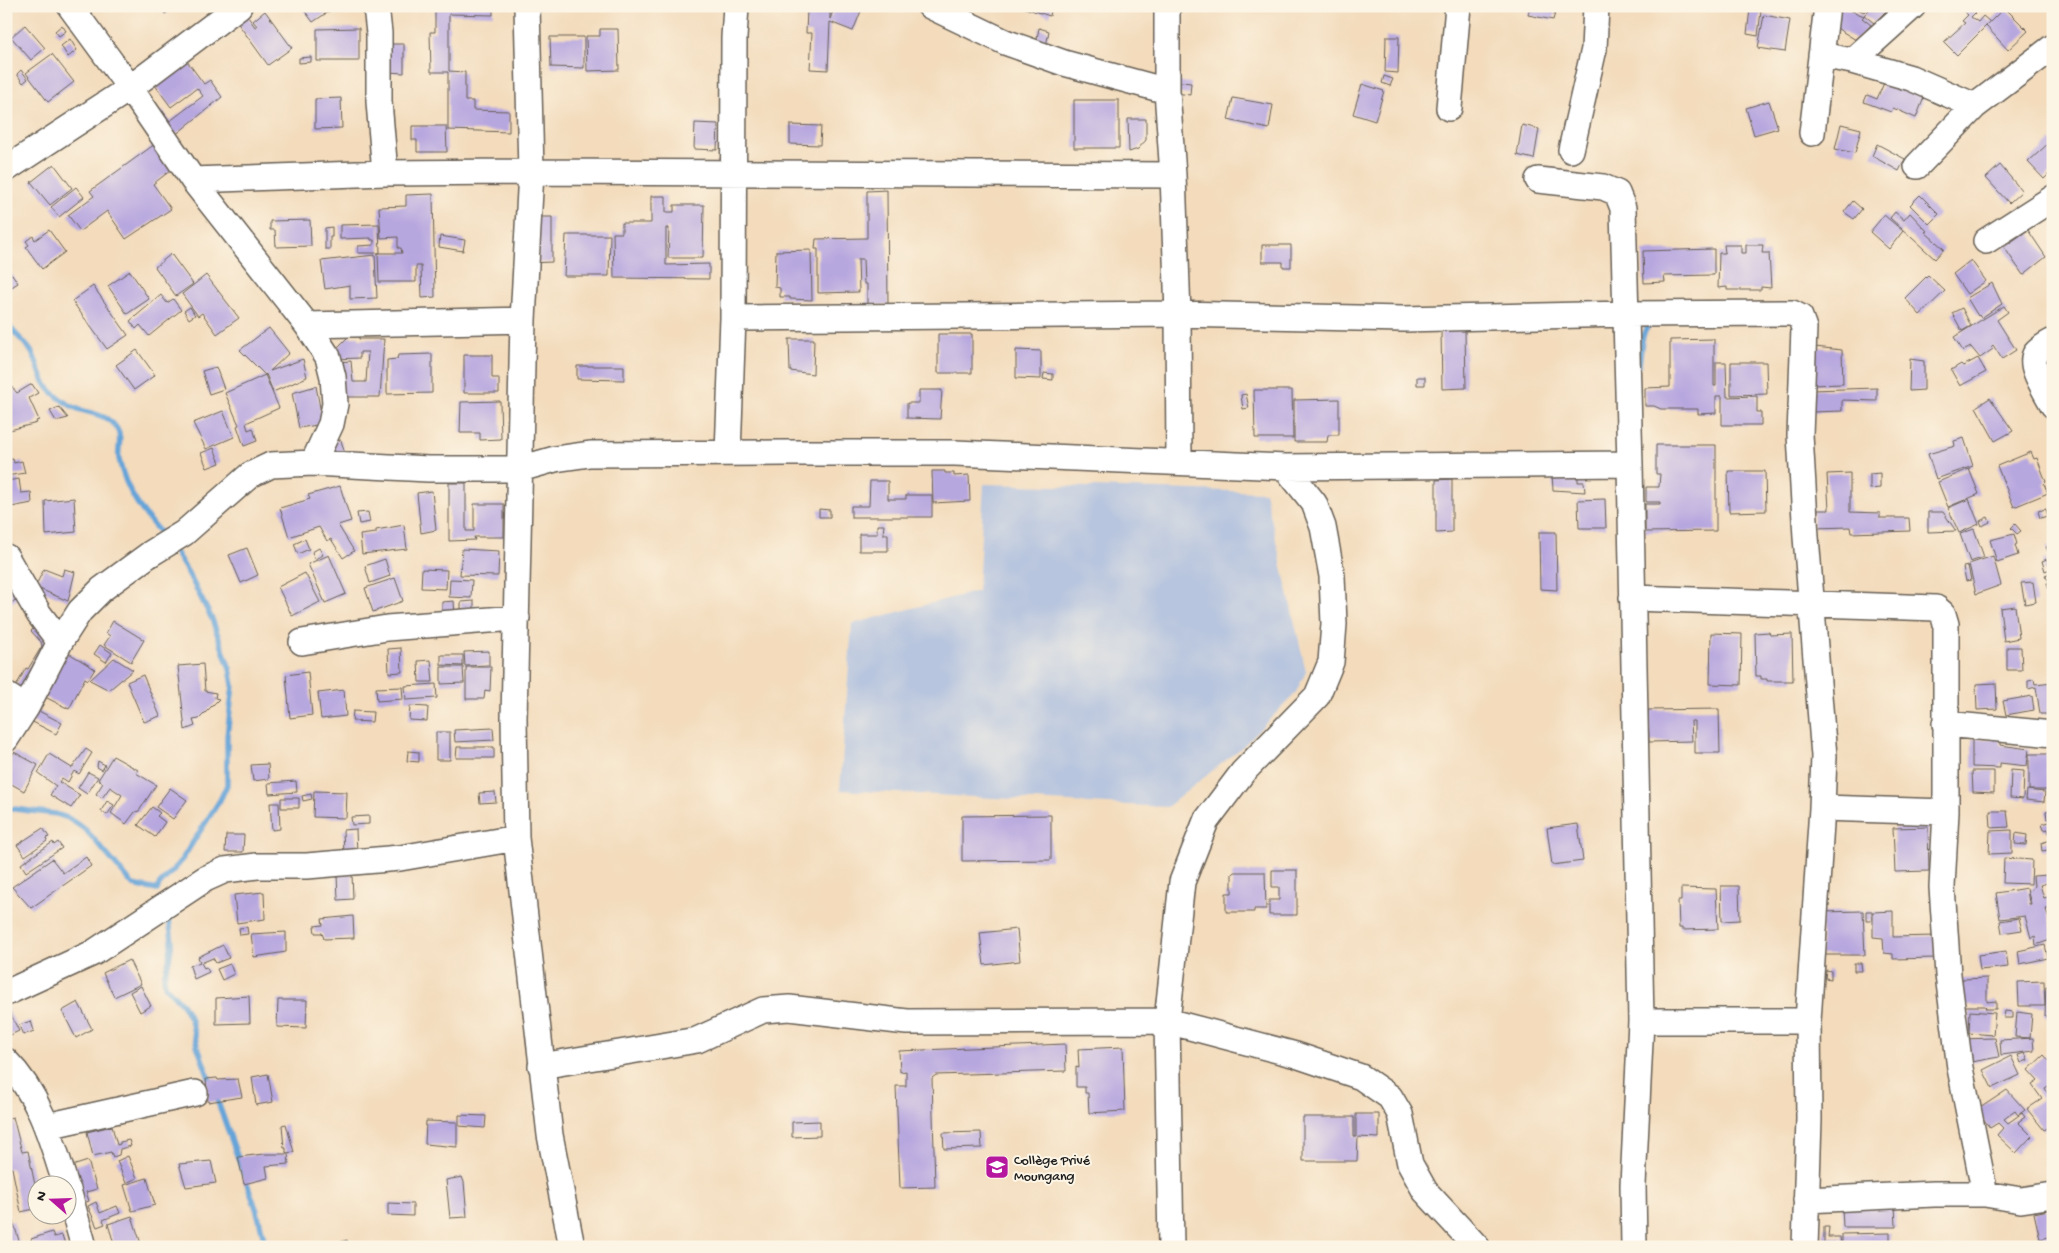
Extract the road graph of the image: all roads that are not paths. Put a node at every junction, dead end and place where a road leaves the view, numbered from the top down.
1 (70, 6) edge
2 (239, 6) edge
3 (376, 6) edge
4 (527, 6) edge
5 (736, 6) edge
6 (930, 6) edge
7 (1167, 6) edge
8 (1458, 6) edge
9 (1596, 6) edge
10 (1827, 6) edge
11 (1914, 6) edge
12 (2053, 47) edge
13 (1821, 55) junction
14 (1852, 61) junction
15 (130, 88) junction
16 (1167, 91) junction
17 (1975, 106) junction
18 (1449, 108) dead end
19 (1812, 132) dead end
20 (1571, 150) dead end
21 (1917, 166) dead end
22 (6, 169) edge
23 (531, 172) junction
24 (385, 173) junction
25 (734, 173) junction
26 (1173, 174) junction
27 (192, 180) junction
28 (1538, 180) dead end
29 (2053, 198) edge
30 (1986, 241) dead end
31 (1178, 314) junction
32 (1625, 314) junction
33 (732, 318) junction
34 (523, 320) junction
35 (307, 325) junction
36 (2053, 341) edge
37 (2053, 405) edge
38 (728, 453) junction
39 (1179, 462) junction
40 (314, 463) junction
41 (1630, 464) junction
42 (1285, 467) junction
43 (520, 469) junction
44 (6, 557) edge
45 (1632, 598) junction
46 (1812, 606) junction
47 (517, 618) junction
48 (60, 642) junction
49 (302, 642) dead end
50 (16, 702) edge
51 (1945, 724) junction
52 (2053, 734) edge
53 (6, 739) edge
54 (1822, 808) junction
55 (1946, 812) junction
56 (516, 838) junction
57 (6, 994) edge
58 (1167, 1021) junction
59 (1642, 1021) junction
60 (1808, 1021) junction
61 (6, 1061) edge
62 (541, 1066) junction
63 (195, 1093) dead end
64 (47, 1126) junction
65 (63, 1176) edge
66 (1985, 1194) junction
67 (2053, 1195) edge
68 (1806, 1200) junction
69 (78, 1226) edge
70 (84, 1247) edge
71 (572, 1247) edge
72 (1171, 1247) edge
73 (1477, 1247) edge
74 (1634, 1247) edge
75 (1805, 1247) edge

1 - 15 street
2 - 15 street
3 - 24 street
4 - 23 street
5 - 25 street
6 - 16 street
7 - 16 street
8 - 18 street
9 - 20 street
10 - 13 street
11 - 14 street
12 - 17 street
13 - 14 street
13 - 19 street
14 - 17 street
15 - 22 street
15 - 27 street
16 - 26 street
17 - 21 street
23 - 24 street
23 - 25 street
23 - 34 street
24 - 27 street
25 - 26 street
25 - 33 street
26 - 31 street
27 - 35 street
28 - 32 street
29 - 30 street
31 - 32 street
31 - 33 street
31 - 39 street
32 - 41 street
32 - 46 street
33 - 38 street
34 - 35 street
34 - 43 street
35 - 40 street
36 - 37 street
38 - 39 street
38 - 43 street
39 - 42 street
40 - 43 street
40 - 48 street
41 - 42 street
41 - 45 street
42 - 58 street
43 - 47 street
44 - 48 street
45 - 46 street
45 - 59 street
46 - 51 street
46 - 54 street
47 - 49 street
47 - 56 street
48 - 50 street
50 - 53 street
51 - 52 street
51 - 55 street
54 - 55 street
54 - 60 street
55 - 66 street
56 - 57 street
56 - 62 street
58 - 62 street
58 - 72 street
58 - 73 street
59 - 60 street
59 - 74 street
60 - 68 street
61 - 64 street
62 - 71 street
63 - 64 street
64 - 65 street
66 - 67 street
66 - 68 street
68 - 75 street
69 - 70 street

